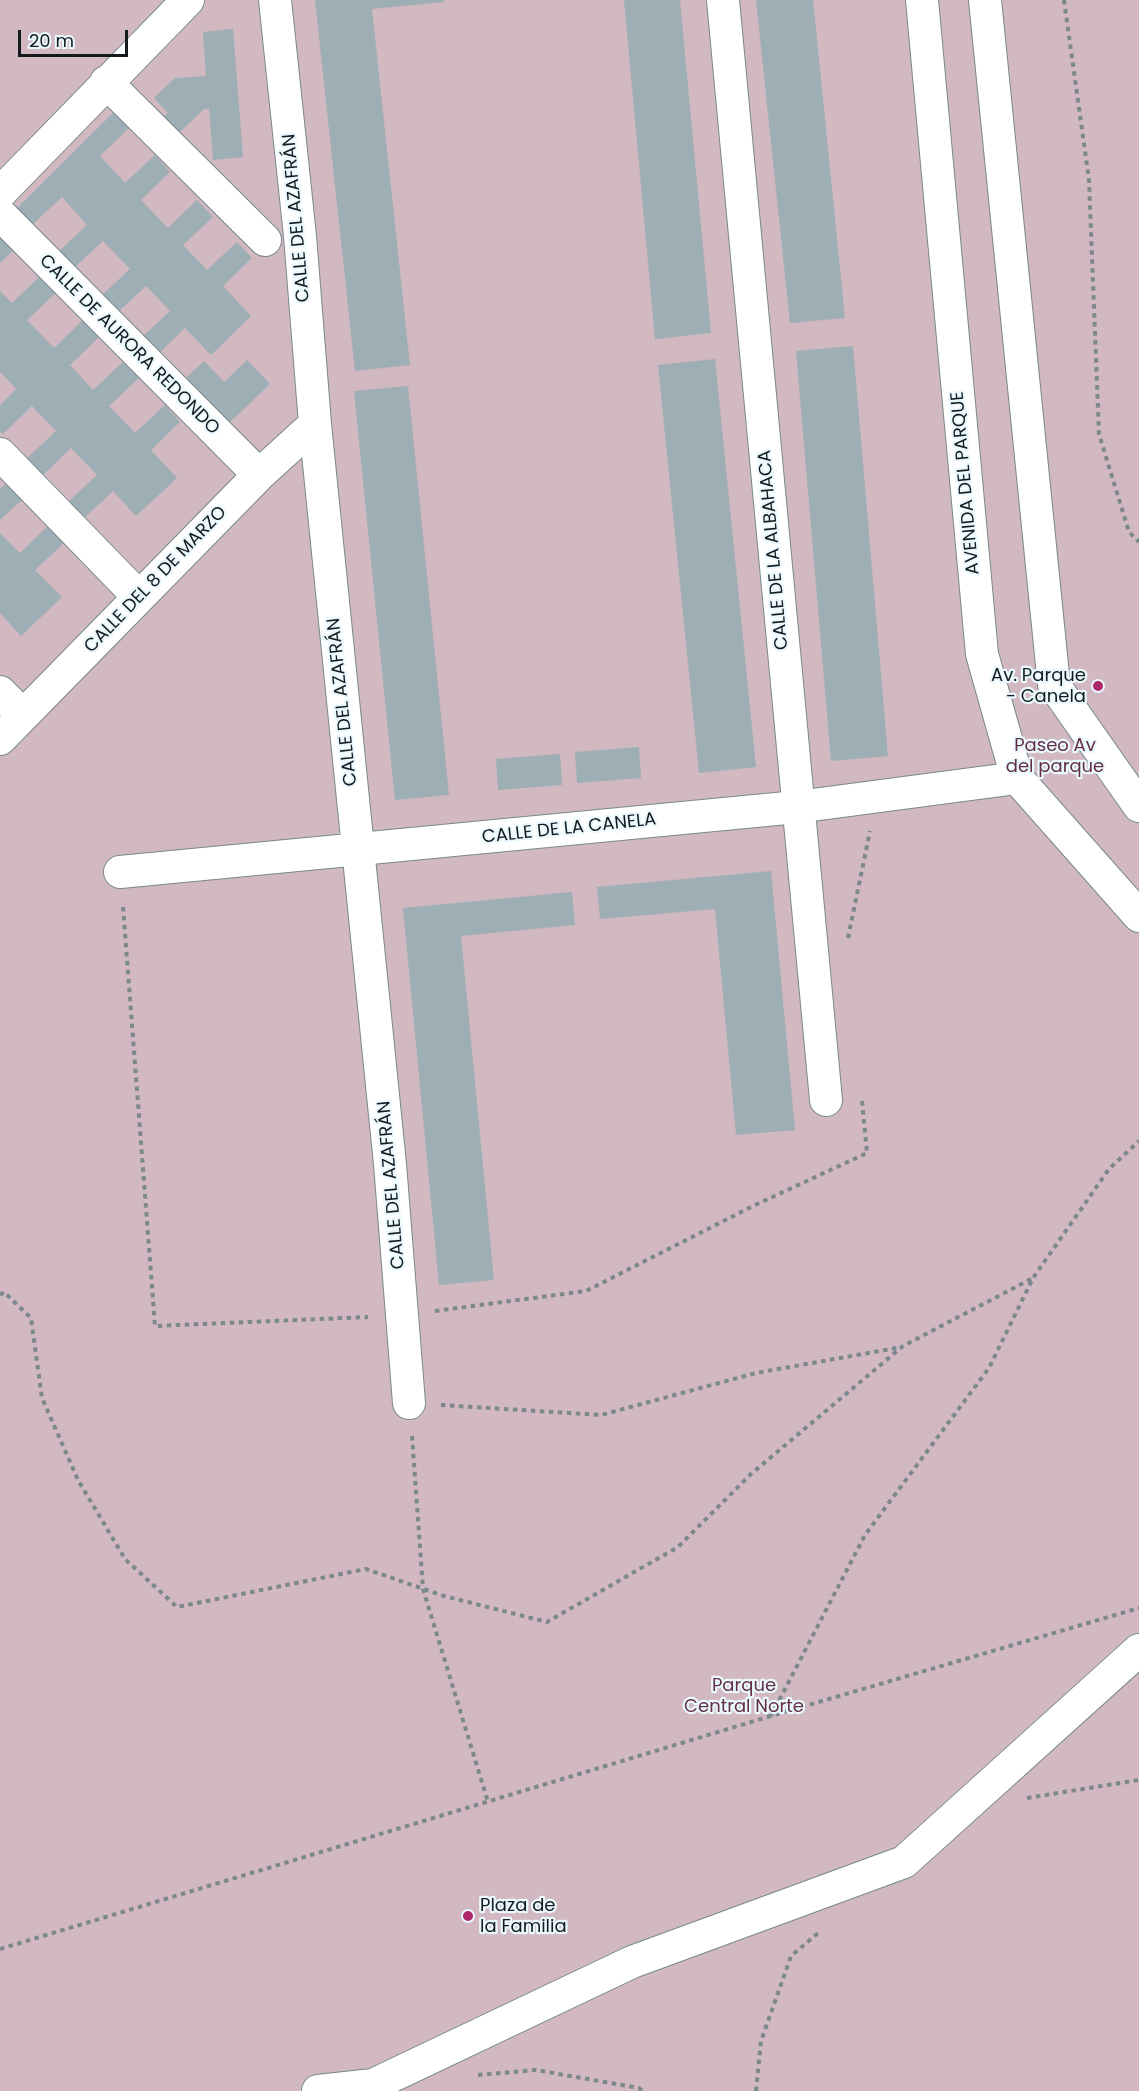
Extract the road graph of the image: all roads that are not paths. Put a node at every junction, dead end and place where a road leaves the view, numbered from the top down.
1 (188, 0) edge
2 (275, 0) edge
3 (723, 0) edge
4 (922, 0) edge
5 (985, 0) edge
6 (106, 82) junction
7 (0, 193) edge
8 (0, 214) edge
9 (265, 240) dead end
10 (315, 424) junction
11 (0, 454) edge
12 (259, 475) junction
13 (140, 597) junction
14 (0, 692) edge
15 (23, 716) junction
16 (0, 739) edge
17 (1017, 778) junction
18 (1139, 806) edge
19 (797, 807) junction
20 (359, 850) junction
21 (120, 872) road end
22 (1139, 916) edge
23 (826, 1100) dead end
24 (409, 1403) road end
25 (1139, 1650) edge
26 (318, 2091) edge

1 - 6 street
2 - 10 street, CALLE DEL AZAFRÁN
3 - 19 street, CALLE DE LA ALBAHACA
4 - 17 street, AVENIDA DEL PARQUE
5 - 18 street
6 - 7 street
6 - 9 street
8 - 12 street, CALLE DE AURORA REDONDO
10 - 12 street, CALLE DEL 8 DE MARZO
10 - 20 street, CALLE DEL AZAFRÁN
11 - 13 street
12 - 13 street, CALLE DEL 8 DE MARZO
13 - 15 street, CALLE DEL 8 DE MARZO
14 - 15 street
15 - 16 street, CALLE DEL 8 DE MARZO
17 - 19 street, CALLE DE LA CANELA
17 - 22 street, AVENIDA DEL PARQUE
19 - 20 street, CALLE DE LA CANELA
19 - 23 street, CALLE DE LA ALBAHACA
20 - 21 street, CALLE DE LA CANELA
20 - 24 street, CALLE DEL AZAFRÁN
25 - 26 street

